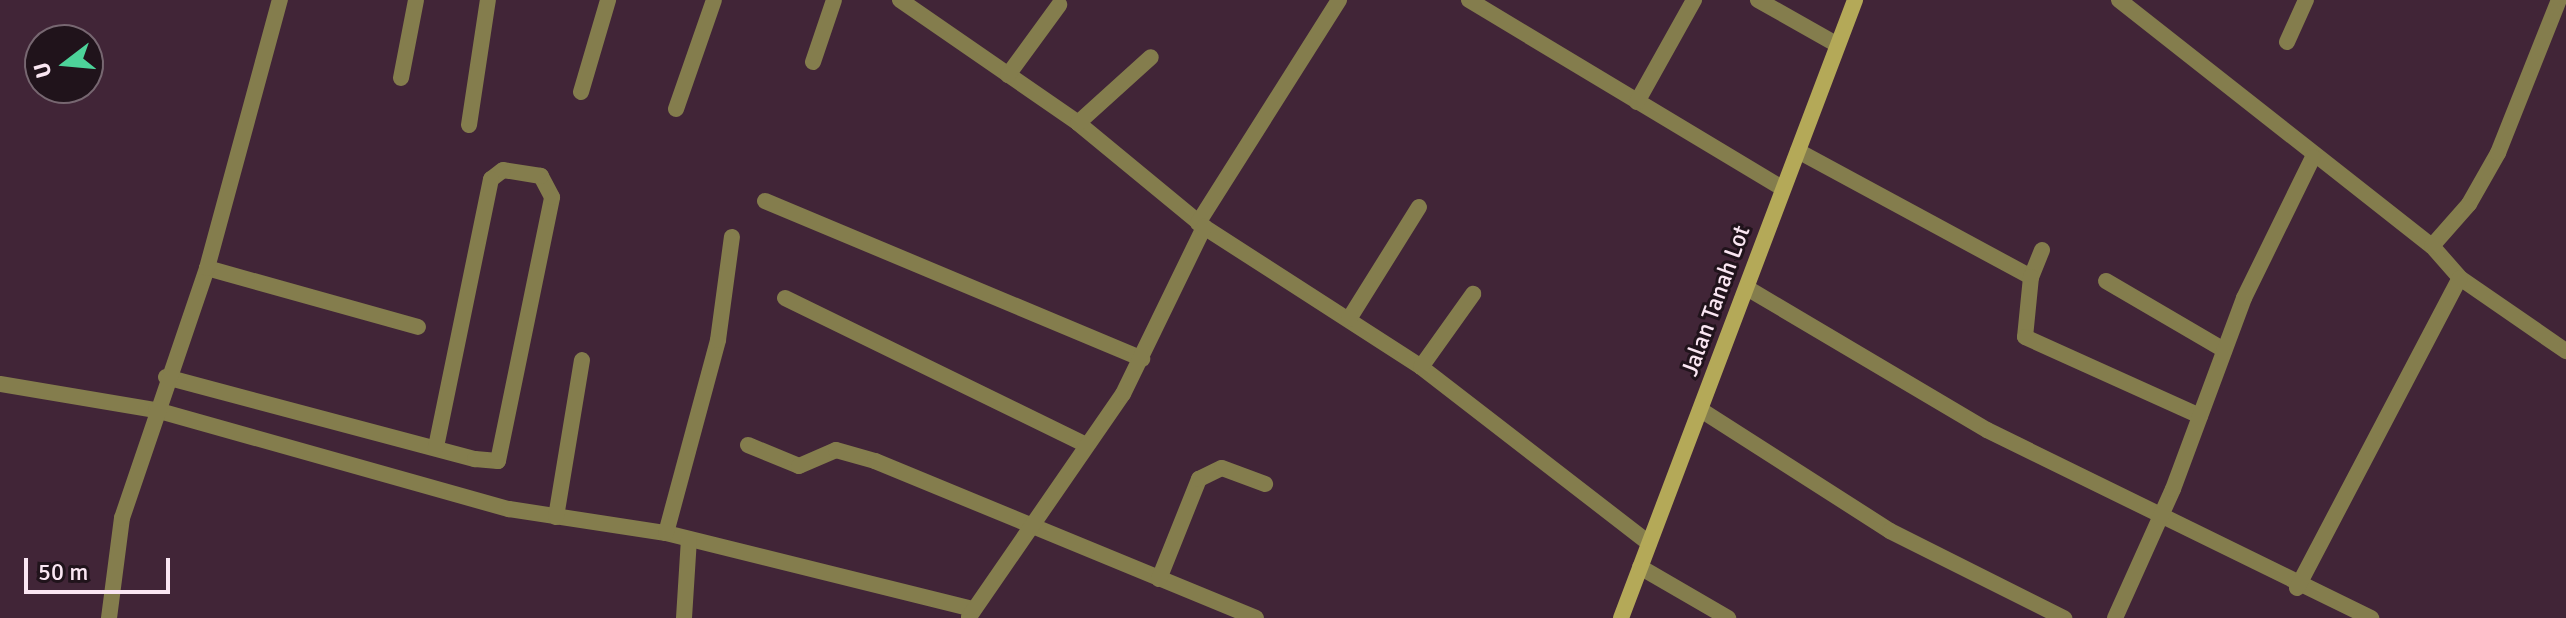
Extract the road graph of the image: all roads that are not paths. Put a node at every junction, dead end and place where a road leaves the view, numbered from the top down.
1 (280, 0) edge
2 (416, 0) edge
3 (488, 0) edge
4 (608, 0) edge
5 (714, 0) edge
6 (834, 0) edge
7 (1339, 0) edge
8 (1469, 0) edge
9 (1694, 0) edge
10 (1758, 0) edge
11 (1855, 0) edge
12 (2119, 0) edge
13 (2306, 0) edge
14 (2559, 0) edge
15 (907, 2) edge
16 (1059, 5) dead end
17 (2287, 42) dead end
18 (1836, 44) junction
19 (1151, 57) dead end
20 (813, 62) dead end
21 (1008, 75) junction
22 (401, 78) dead end
23 (581, 92) dead end
24 (1637, 102) junction
25 (676, 109) dead end
26 (1078, 123) junction
27 (469, 125) dead end
28 (1798, 151) junction
29 (2313, 157) junction
30 (1782, 188) junction
31 (765, 201) dead end
32 (1419, 207) dead end
33 (1201, 225) junction
34 (732, 237) dead end
35 (2432, 246) junction
36 (2042, 250) dead end
37 (207, 268) junction
38 (2031, 277) junction
39 (2460, 278) junction
40 (2106, 281) dead end
41 (1747, 288) junction
42 (1473, 294) dead end
43 (785, 298) dead end
44 (1349, 319) junction
45 (418, 327) dead end
46 (2224, 350) junction
47 (2566, 351) edge
48 (1142, 359) junction
49 (582, 360) dead end
50 (1421, 367) junction
51 (166, 377) junction
52 (0, 384) edge
53 (156, 410) junction
54 (1701, 410) junction
55 (2200, 416) junction
56 (748, 445) dead end
57 (1086, 445) junction
58 (436, 447) junction
59 (1265, 484) dead end
60 (556, 517) junction
61 (2160, 520) junction
62 (1025, 527) junction
63 (666, 533) junction
64 (689, 539) junction
65 (1649, 543) junction
66 (1640, 567) junction
67 (1159, 579) junction
68 (2297, 588) junction
69 (970, 614) edge
70 (109, 618) edge
71 (684, 618) edge
72 (1256, 618) edge
73 (1621, 618) edge
74 (1728, 618) edge
75 (2064, 618) edge
76 (2115, 618) edge
77 (2371, 618) edge

1 - 37 street
2 - 22 street
3 - 27 street
4 - 23 street
5 - 25 street
6 - 20 street
7 - 33 street
8 - 24 street
9 - 24 street
10 - 18 street
11 - 18 main road, Jalan Tanah Lot
12 - 29 street
13 - 17 street
14 - 35 street
15 - 21 street
16 - 21 street
18 - 28 main road, Jalan Tanah Lot
19 - 26 street
21 - 26 street
24 - 30 street
26 - 33 street
28 - 30 main road, Jalan Tanah Lot
28 - 38 street
29 - 35 street
29 - 46 street
30 - 41 main road, Jalan Tanah Lot
31 - 48 street
32 - 44 street
33 - 44 street
33 - 48 street
34 - 63 street
35 - 39 street
36 - 38 street
37 - 45 street
37 - 51 street
38 - 55 street
39 - 47 street
39 - 68 street
40 - 46 street
41 - 54 main road, Jalan Tanah Lot
41 - 61 street
42 - 50 street
43 - 57 street
44 - 50 street
46 - 55 street
48 - 57 street
49 - 60 street
50 - 65 street
51 - 53 street
51 - 58 street
52 - 53 street
53 - 60 street
53 - 70 street
54 - 65 main road, Jalan Tanah Lot
54 - 75 street
55 - 61 street
56 - 62 street
57 - 62 street
58 - 58 street
59 - 67 street
60 - 63 street
61 - 68 street
61 - 76 street
62 - 67 street
62 - 69 street
63 - 64 street
64 - 69 street
64 - 71 street
65 - 66 main road, Jalan Tanah Lot
66 - 73 main road, Jalan Tanah Lot
66 - 74 street
67 - 72 street
68 - 77 street

